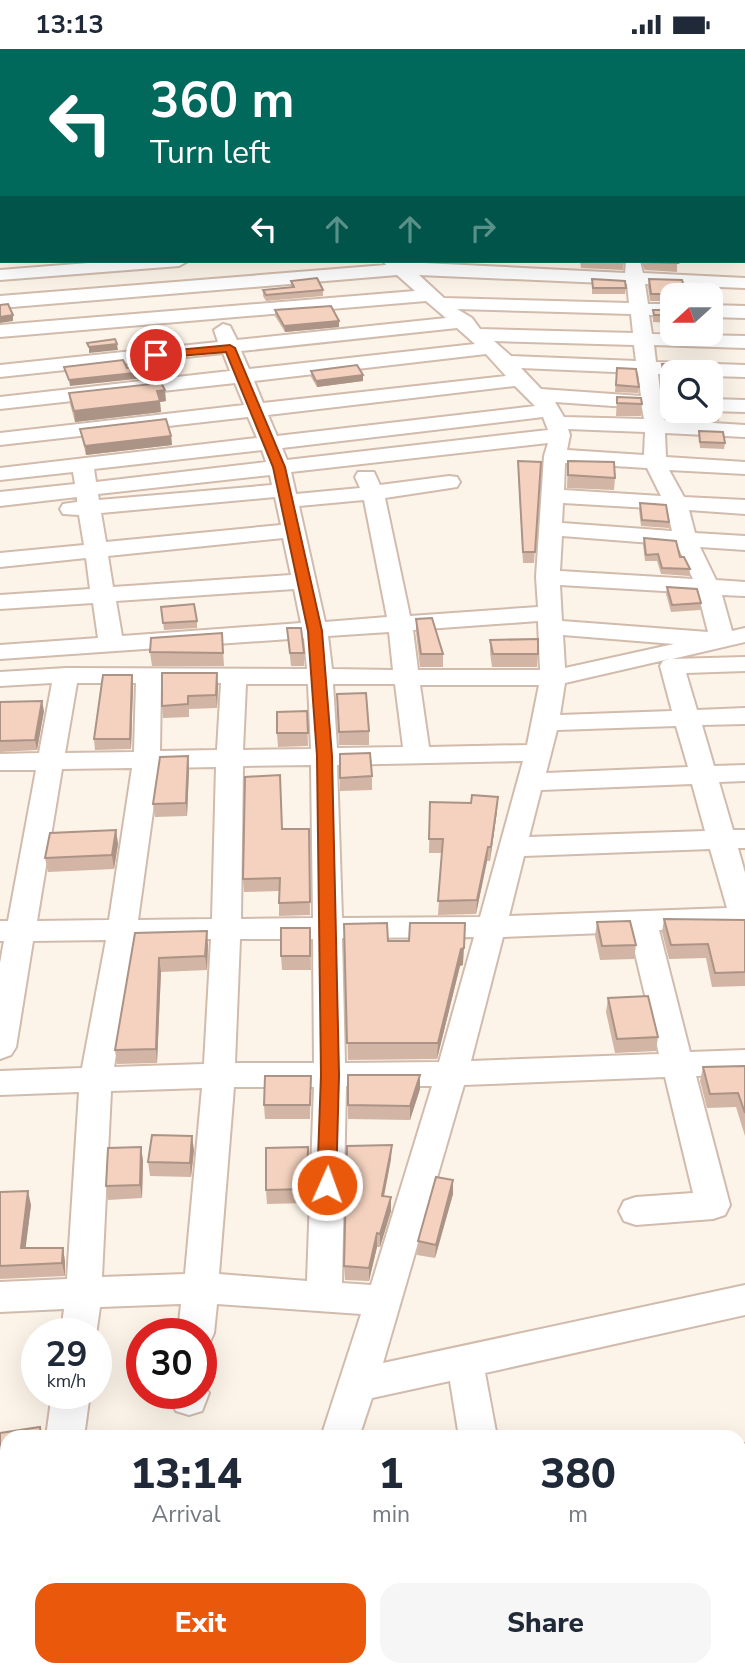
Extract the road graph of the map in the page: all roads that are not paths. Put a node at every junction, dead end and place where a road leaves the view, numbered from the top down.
1 (154, 263) edge
2 (223, 263) edge
3 (397, 265) edge
4 (66, 270) junction
5 (634, 270) edge
6 (0, 275) edge
7 (745, 283) edge
8 (228, 284) junction
9 (72, 296) junction
10 (0, 302) edge
11 (639, 309) junction
12 (660, 310) edge
13 (723, 311) edge
14 (233, 312) junction
15 (745, 312) edge
16 (74, 325) junction
17 (45, 327) junction
18 (0, 331) edge
19 (226, 339) junction
20 (643, 340) junction
21 (745, 342) edge
22 (0, 355) edge
23 (55, 357) junction
24 (647, 366) junction
25 (503, 367) junction
26 (0, 371) edge
27 (745, 371) edge
28 (242, 376) junction
29 (66, 395) junction
30 (0, 403) edge
31 (723, 405) edge
32 (745, 406) edge
33 (256, 410) junction
34 (660, 411) edge
35 (711, 423) edge
36 (73, 431) junction
37 (745, 431) edge
38 (0, 439) edge
39 (357, 459) junction
40 (655, 463) junction
41 (82, 464) junction
42 (745, 468) edge
43 (0, 474) edge
44 (280, 476) junction
45 (449, 482) dead end
46 (373, 493) junction
47 (553, 496) junction
48 (87, 497) junction
49 (0, 499) edge
50 (676, 503) junction
51 (745, 507) edge
52 (0, 518) edge
53 (551, 529) junction
54 (293, 530) junction
55 (685, 538) junction
56 (745, 543) edge
57 (95, 550) junction
58 (0, 560) edge
59 (548, 577) junction
60 (304, 581) junction
61 (708, 587) junction
62 (745, 589) edge
63 (103, 594) junction
64 (0, 602) edge
65 (550, 620) junction
66 (400, 625) junction
67 (315, 631) junction
68 (733, 638) edge
69 (111, 645) junction
70 (0, 652) edge
71 (745, 664) edge
72 (66, 675) junction
73 (149, 675) junction
74 (234, 676) junction
75 (320, 677) junction
76 (408, 678) junction
77 (552, 678) junction
78 (0, 679) edge
79 (745, 716) edge
80 (686, 718) junction
81 (546, 723) junction
82 (538, 753) junction
83 (417, 755) junction
84 (324, 756) junction
85 (228, 758) junction
86 (147, 759) junction
87 (52, 761) junction
88 (0, 762) edge
89 (745, 773) edge
90 (701, 774) junction
91 (530, 782) junction
92 (733, 840) edge
93 (513, 847) junction
94 (744, 919) edge
95 (642, 922) junction
96 (493, 927) junction
97 (327, 928) junction
98 (226, 929) junction
99 (122, 930) junction
100 (11, 931) edge
101 (0, 1047) edge
102 (745, 1062) edge
103 (680, 1066) junction
104 (452, 1074) junction
105 (219, 1075) junction
106 (330, 1075) junction
107 (96, 1080) junction
108 (0, 1083) edge
109 (636, 1211) dead end
110 (201, 1288) junction
111 (84, 1294) junction
112 (324, 1295) junction
113 (0, 1297) edge
114 (745, 1300) edge
115 (383, 1301) junction
116 (81, 1318) edge
117 (198, 1318) edge
118 (465, 1362) junction
119 (358, 1385) junction
120 (69, 1409) edge
121 (66, 1430) edge
122 (342, 1430) edge
123 (477, 1430) edge

1 - 4 street
2 - 8 street
3 - 5 street
3 - 8 street
3 - 25 street
4 - 6 street
4 - 9 street
5 - 7 street
5 - 11 street
8 - 9 street
8 - 14 street
9 - 10 street
9 - 16 street
11 - 12 street
11 - 20 street
11 - 25 street
13 - 15 street
14 - 16 street
14 - 25 street
16 - 17 street
17 - 18 street
17 - 23 street
19 - 23 street
19 - 25 street
19 - 28 street
20 - 21 street
20 - 24 street
20 - 25 street
22 - 23 street
23 - 26 street
23 - 29 street
24 - 25 street
24 - 27 street
24 - 34 street
25 - 28 street
25 - 33 street
25 - 34 street
25 - 34 street
25 - 39 street
25 - 40 street
25 - 44 street
25 - 47 street
28 - 29 street
28 - 33 street
29 - 30 street
29 - 36 street
31 - 32 street
33 - 36 street
33 - 44 street
34 - 40 street
35 - 37 street
36 - 38 street
36 - 41 street
39 - 44 street
39 - 46 street
40 - 42 street
40 - 50 street
41 - 43 street
41 - 44 street
41 - 48 street
44 - 46 street
44 - 48 street
44 - 54 street
45 - 46 street
46 - 66 street
47 - 50 street
47 - 53 street
48 - 49 street
48 - 52 street
48 - 57 street
50 - 51 street
50 - 55 street
53 - 55 street
53 - 59 street
54 - 57 street
54 - 60 street
55 - 56 street
55 - 61 street
57 - 58 street
57 - 63 street
59 - 61 street
59 - 65 street
60 - 63 street
60 - 67 street
61 - 62 street
61 - 68 street
63 - 64 street
63 - 69 street
65 - 66 street
65 - 68 street
65 - 77 street
66 - 67 street
66 - 76 street
67 - 69 street
67 - 75 street
68 - 77 street
69 - 70 street
71 - 80 street
72 - 73 street
72 - 78 street
72 - 87 street
73 - 74 street
73 - 86 street
74 - 75 street
74 - 85 street
75 - 76 street
75 - 84 street
76 - 77 street
76 - 83 street
77 - 81 street
79 - 80 street
80 - 81 street
80 - 90 street
81 - 82 street
82 - 83 street
82 - 91 street
83 - 84 street
84 - 85 street
84 - 97 street
85 - 86 street
85 - 98 street
86 - 87 street
86 - 99 street
87 - 88 street
87 - 100 street
89 - 90 street
90 - 91 street
90 - 92 street
91 - 93 street
92 - 93 street
92 - 94 street
93 - 96 street
94 - 95 street
95 - 96 street
95 - 103 street
96 - 97 street
96 - 104 street
97 - 98 street
97 - 106 street
98 - 99 street
98 - 105 street
99 - 100 street
99 - 107 street
100 - 101 street
102 - 103 street
103 - 104 street
103 - 109 street
104 - 106 street
104 - 115 street
105 - 106 street
105 - 107 street
105 - 110 street
106 - 112 street
107 - 108 street
107 - 111 street
110 - 111 street
110 - 112 street
110 - 117 street
111 - 113 street
111 - 116 street
112 - 115 street
114 - 118 street
115 - 119 street
118 - 119 street
118 - 123 street
119 - 122 street
120 - 121 street

